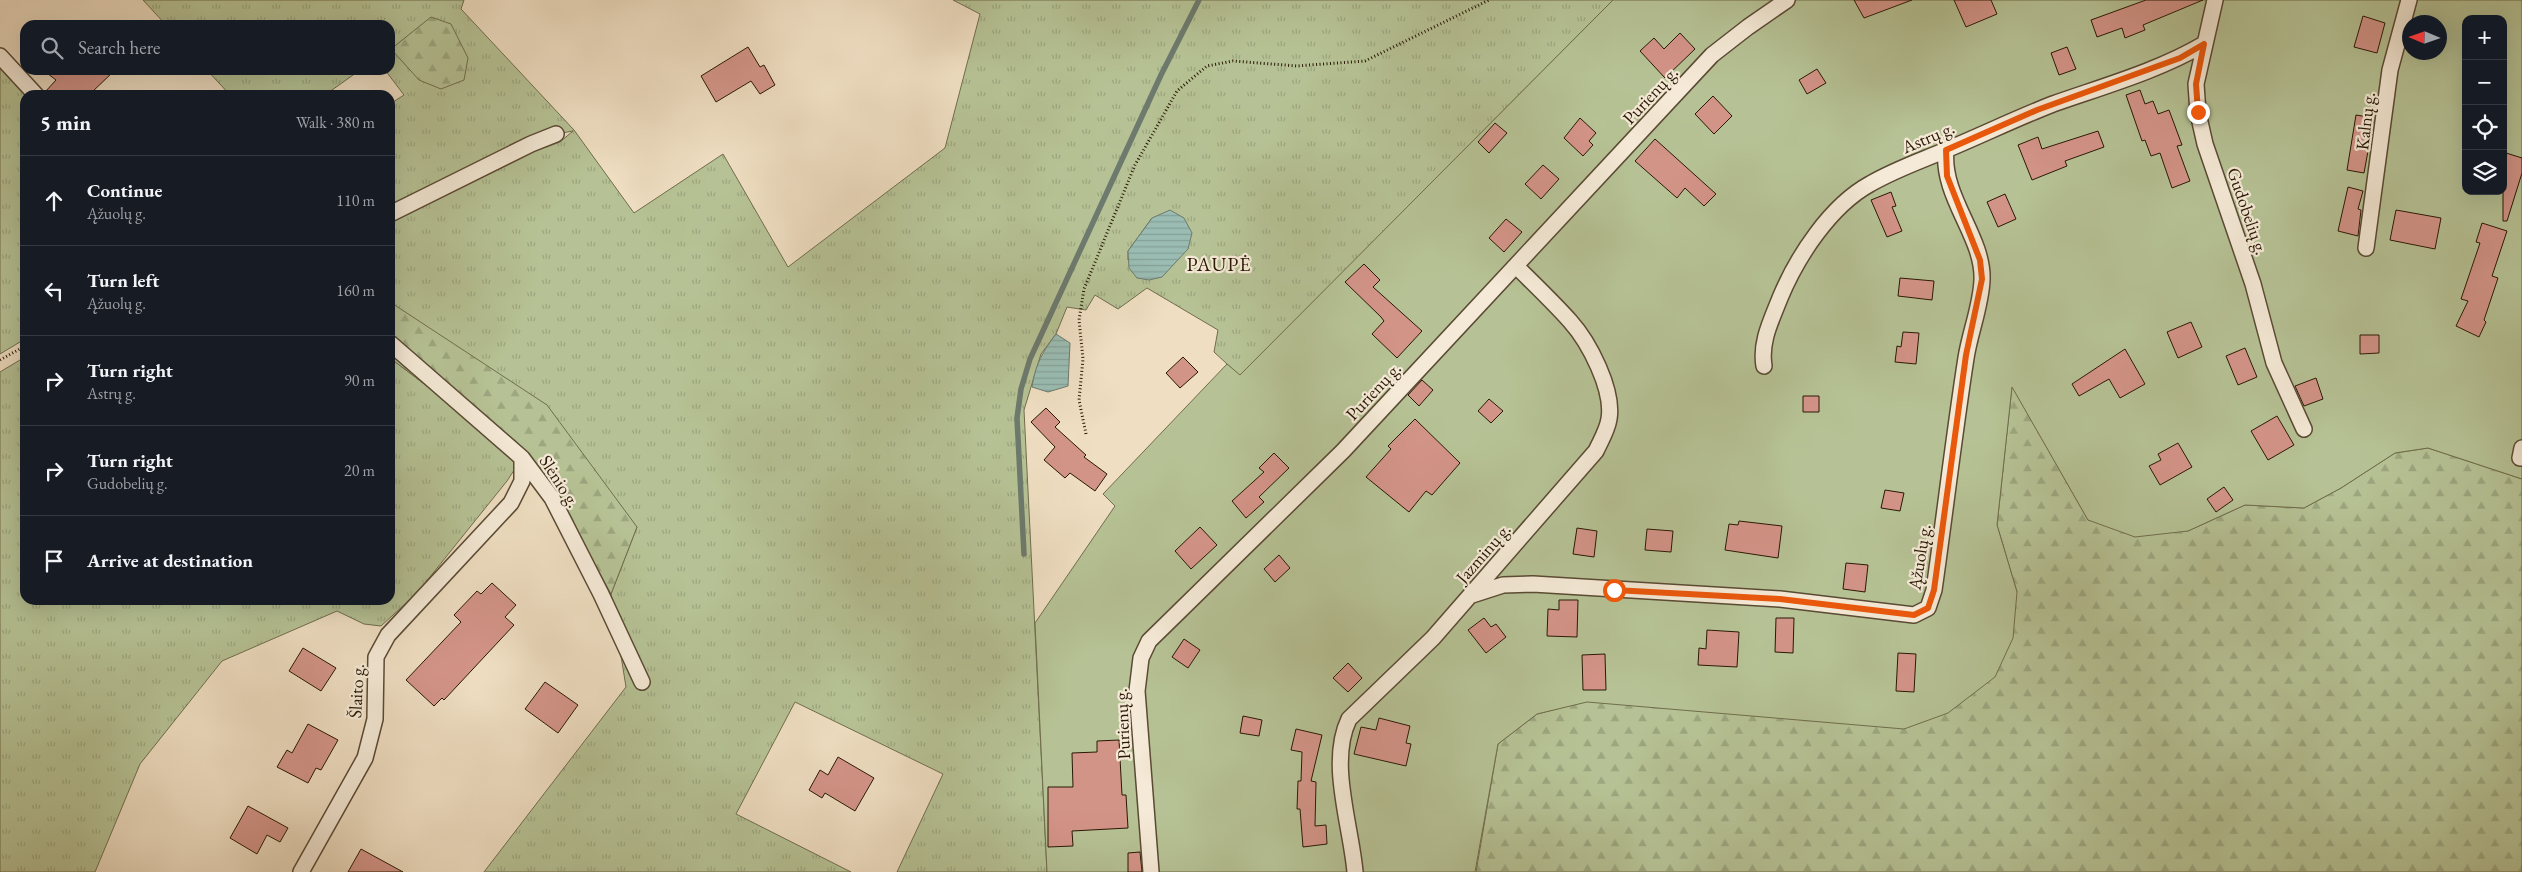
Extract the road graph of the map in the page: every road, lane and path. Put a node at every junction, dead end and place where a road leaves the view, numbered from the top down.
1 (1489, 0) edge
2 (1787, 0) edge
3 (2215, 0) edge
4 (2409, 0) edge
5 (2204, 44) junction
6 (0, 56) edge
7 (31, 90) edge
8 (556, 134) dead end
9 (1946, 150) junction
10 (395, 212) edge
11 (2366, 248) dead end
12 (1516, 266) junction
13 (395, 347) edge
14 (20, 349) edge
15 (0, 360) edge
16 (1764, 366) dead end
17 (2304, 429) dead end
18 (1086, 434) dead end
19 (522, 458) junction
20 (1472, 595) junction
21 (642, 682) dead end
22 (301, 872) edge
23 (1151, 872) edge
24 (1355, 872) edge

1 - 18 path
2 - 12 street, Purienų g.
3 - 5 street, Gudobelių g.
4 - 11 street, Kalnų g.
5 - 9 street, Astrų g.
5 - 17 street, Gudobelių g.
6 - 7 street
8 - 10 street
9 - 16 street, Astrų g.
9 - 20 street, Ąžuolų g.
12 - 20 street, Jazminų g.
12 - 23 street, Purienų g.
13 - 19 street, Slėnio g.
14 - 15 path
19 - 21 street, Slėnio g.
19 - 22 street, Šlaito g.
20 - 24 street, Jazminų g.

